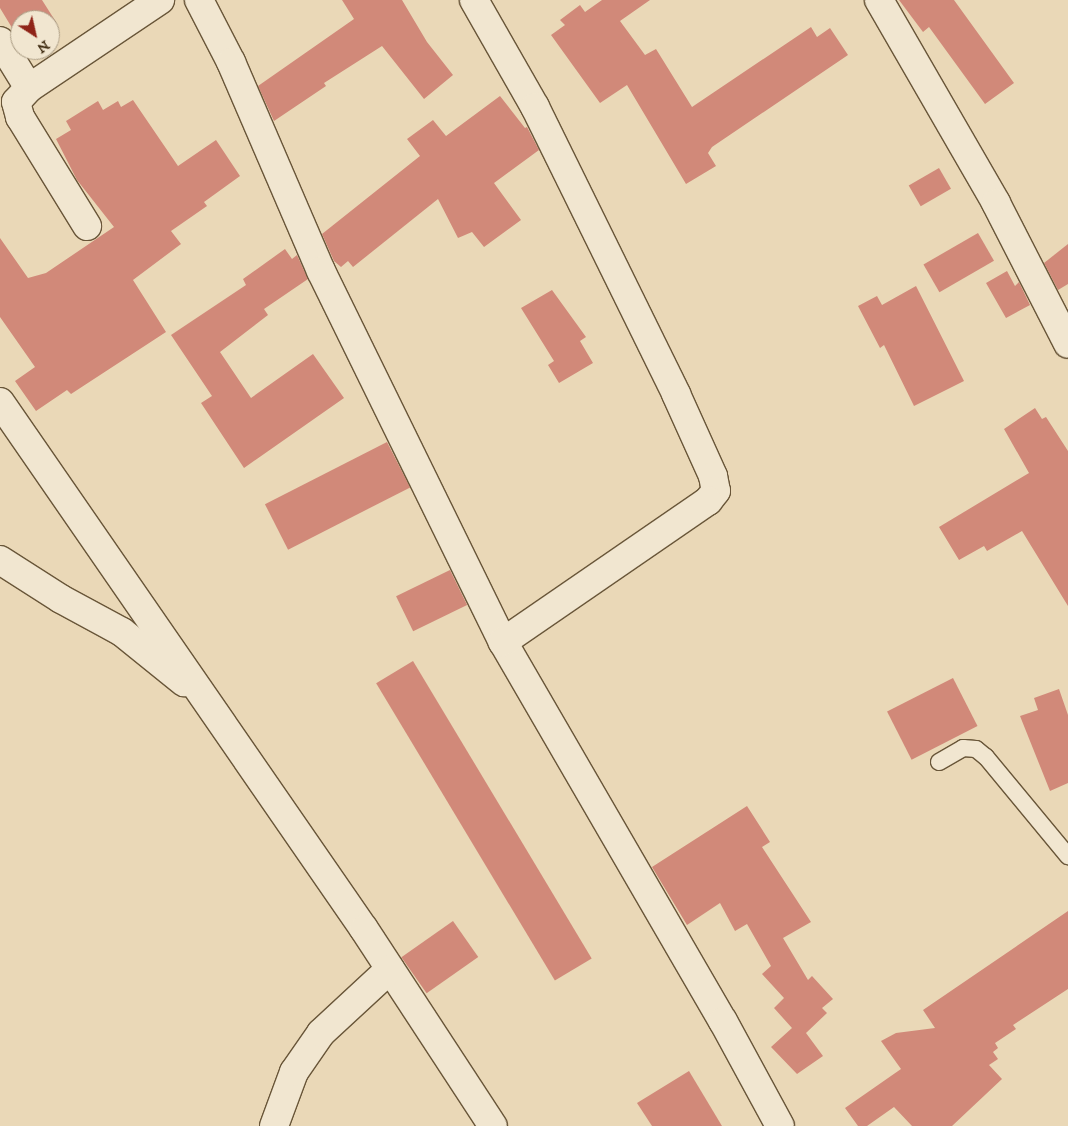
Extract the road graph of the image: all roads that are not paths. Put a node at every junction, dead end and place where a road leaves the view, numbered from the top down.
1 (160, 0) edge
2 (199, 0) edge
3 (474, 0) edge
4 (879, 0) edge
5 (0, 41) edge
6 (29, 88) junction
7 (88, 226) dead end
8 (1068, 344) edge
9 (0, 402) edge
10 (0, 560) edge
11 (503, 642) junction
12 (208, 702) junction
13 (939, 762) dead end
14 (1068, 856) edge
15 (390, 969) junction
16 (274, 1126) edge
17 (493, 1126) edge
18 (780, 1126) edge

1 - 6 street
2 - 11 street
3 - 11 street
4 - 8 street
5 - 6 street
6 - 7 street
9 - 12 street
10 - 12 street
11 - 18 street
12 - 15 street
13 - 14 lane
15 - 16 street
15 - 17 street

